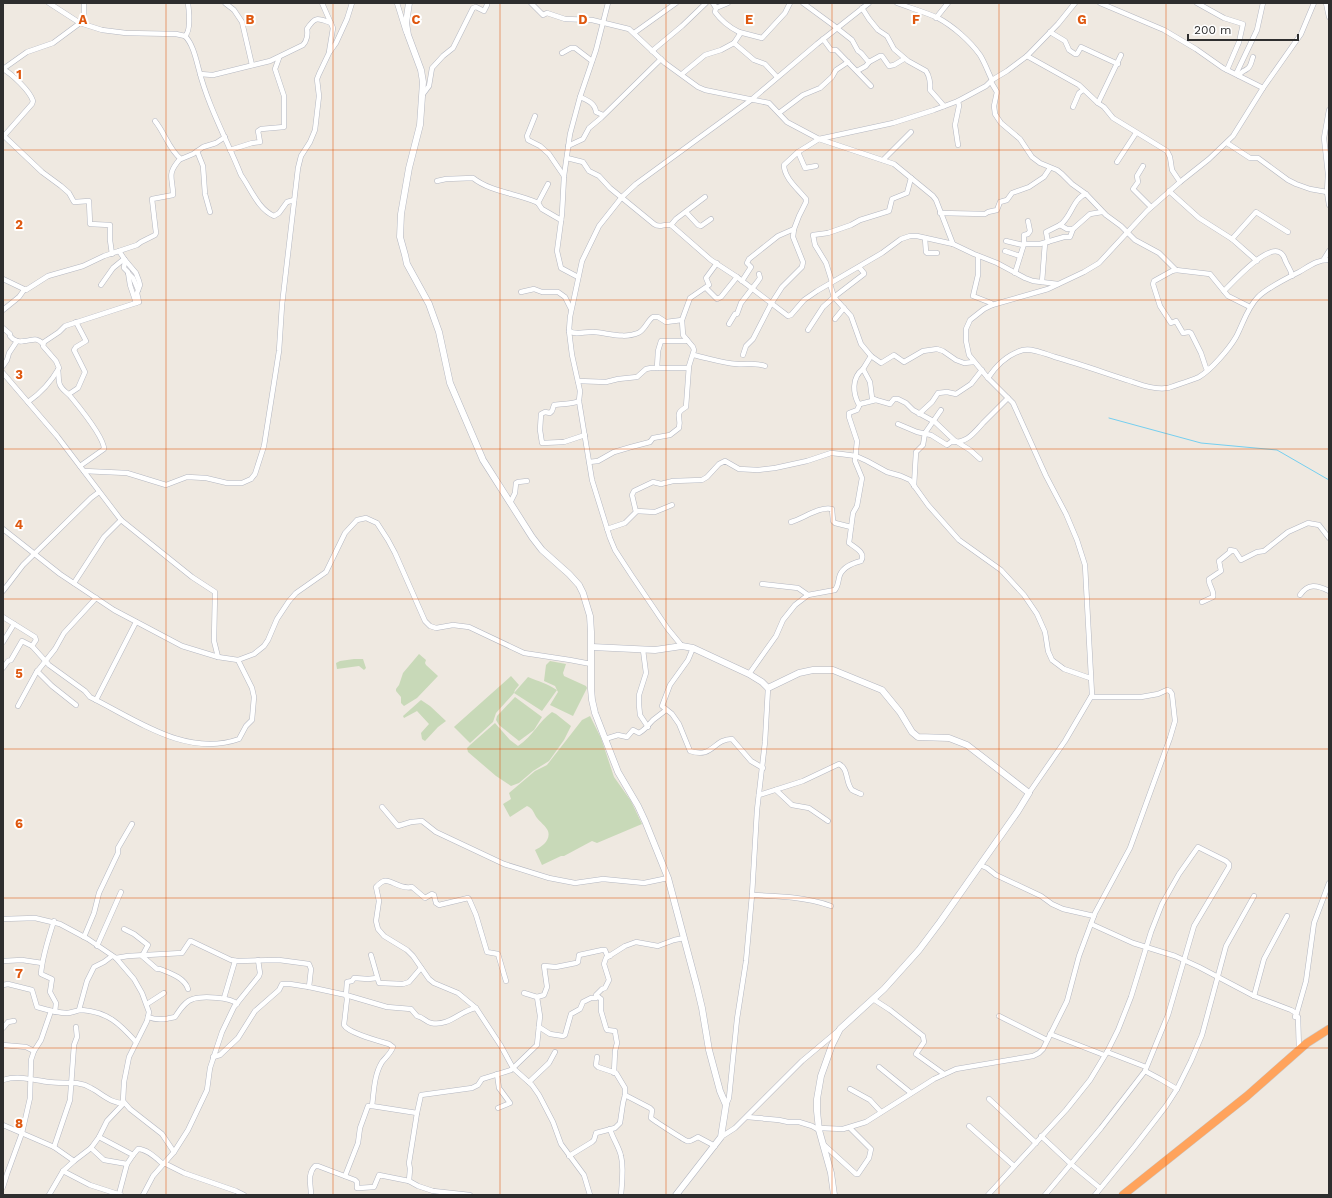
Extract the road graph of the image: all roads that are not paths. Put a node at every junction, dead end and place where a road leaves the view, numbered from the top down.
1 (49, 3) edge
2 (84, 3) edge
3 (188, 3) edge
4 (225, 3) edge
5 (322, 3) edge
6 (352, 3) edge
7 (396, 3) edge
8 (409, 3) edge
9 (487, 3) edge
10 (531, 3) edge
11 (608, 3) edge
12 (676, 3) edge
13 (706, 3) edge
14 (728, 3) edge
15 (790, 3) edge
16 (803, 3) edge
17 (869, 3) edge
18 (897, 3) edge
19 (948, 3) edge
20 (1075, 3) edge
21 (1100, 3) edge
22 (1197, 3) edge
23 (1263, 3) edge
24 (1314, 3) edge
25 (1326, 3) edge
26 (714, 5) edge
27 (862, 8) junction
28 (1329, 17) edge
29 (936, 18) junction
30 (331, 23) junction
31 (603, 23) junction
32 (82, 24) junction
33 (838, 28) junction
34 (739, 32) junction
35 (1050, 32) junction
36 (634, 33) junction
37 (408, 35) junction
38 (185, 36) junction
39 (823, 39) junction
40 (734, 43) junction
41 (652, 51) junction
42 (328, 53) junction
43 (562, 53) dead end
44 (1122, 55) dead end
45 (1027, 56) junction
46 (1253, 57) dead end
47 (279, 58) junction
48 (661, 59) junction
49 (904, 59) junction
50 (592, 61) junction
51 (848, 62) junction
52 (869, 62) junction
53 (1118, 64) junction
54 (252, 65) junction
55 (1227, 70) junction
56 (857, 71) junction
57 (200, 74) junction
58 (682, 74) junction
59 (1237, 75) junction
60 (777, 78) junction
61 (991, 81) junction
62 (871, 86) dead end
63 (1263, 88) junction
64 (1083, 90) junction
65 (423, 94) junction
66 (580, 97) junction
67 (751, 100) junction
68 (958, 101) junction
69 (1098, 103) junction
70 (944, 106) junction
71 (1073, 107) dead end
72 (1329, 110) edge
73 (779, 113) junction
74 (603, 115) junction
75 (535, 116) dead end
76 (155, 121) dead end
77 (911, 132) dead end
78 (1136, 133) junction
79 (3, 136) edge
80 (225, 138) junction
81 (819, 139) junction
82 (1227, 143) junction
83 (568, 146) junction
84 (958, 146) dead end
85 (230, 150) junction
86 (197, 151) junction
87 (798, 152) junction
88 (566, 158) junction
89 (180, 159) junction
90 (883, 160) junction
91 (1117, 162) dead end
92 (816, 166) dead end
93 (1143, 166) dead end
94 (1050, 168) junction
95 (564, 176) junction
96 (911, 178) junction
97 (437, 181) dead end
98 (1180, 182) junction
99 (548, 184) dead end
100 (1169, 191) junction
101 (1327, 192) junction
102 (1086, 194) junction
103 (622, 197) junction
104 (705, 197) dead end
105 (294, 200) junction
106 (538, 203) junction
107 (1329, 205) edge
108 (1151, 207) junction
109 (210, 212) dead end
110 (686, 212) junction
111 (1102, 212) junction
112 (940, 213) junction
113 (711, 219) dead end
114 (561, 220) junction
115 (1028, 221) dead end
116 (671, 225) junction
117 (1060, 225) junction
118 (794, 229) junction
119 (1073, 229) junction
120 (1127, 231) junction
121 (1288, 232) dead end
122 (925, 238) junction
123 (1232, 239) junction
124 (1006, 241) dead end
125 (1047, 242) junction
126 (953, 244) junction
127 (1024, 245) junction
128 (119, 251) junction
129 (1005, 251) dead end
130 (1329, 251) edge
131 (937, 253) dead end
132 (112, 254) junction
133 (978, 256) junction
134 (1020, 256) junction
135 (1327, 259) edge
136 (125, 260) junction
137 (1257, 261) junction
138 (717, 263) junction
139 (859, 267) junction
140 (1176, 270) junction
141 (128, 272) junction
142 (1015, 273) junction
143 (759, 274) dead end
144 (1292, 276) junction
145 (578, 277) junction
146 (737, 277) junction
147 (3, 278) edge
148 (742, 282) junction
149 (1042, 282) junction
150 (831, 283) junction
151 (1059, 284) junction
152 (101, 285) dead end
153 (706, 288) junction
154 (753, 289) junction
155 (24, 290) junction
156 (138, 290) junction
157 (1224, 291) junction
158 (521, 292) dead end
159 (834, 297) junction
160 (136, 303) junction
161 (771, 304) junction
162 (992, 305) junction
163 (1250, 307) junction
164 (844, 308) junction
165 (571, 309) junction
166 (3, 310) edge
167 (835, 319) dead end
168 (682, 320) junction
169 (76, 322) junction
170 (729, 324) dead end
171 (3, 328) edge
172 (808, 330) dead end
173 (569, 331) junction
174 (687, 340) junction
175 (17, 341) junction
176 (43, 344) junction
177 (693, 355) junction
178 (743, 355) dead end
179 (870, 356) junction
180 (974, 362) junction
181 (3, 366) edge
182 (766, 366) dead end
183 (658, 368) junction
184 (688, 368) junction
185 (863, 369) junction
186 (1209, 369) junction
187 (58, 370) junction
188 (982, 370) junction
189 (3, 373) edge
190 (988, 378) junction
191 (578, 381) junction
192 (69, 394) junction
193 (1008, 398) junction
194 (876, 400) junction
195 (579, 401) junction
196 (28, 402) junction
197 (859, 405) junction
198 (941, 410) dead end
199 (919, 414) junction
200 (933, 421) junction
201 (898, 424) dead end
202 (924, 433) junction
203 (585, 435) junction
204 (958, 442) junction
205 (856, 456) junction
206 (980, 459) dead end
207 (589, 462) junction
208 (80, 466) junction
209 (84, 471) junction
210 (528, 481) dead end
211 (914, 486) junction
212 (99, 492) junction
213 (510, 503) junction
214 (672, 505) dead end
215 (636, 511) junction
216 (121, 520) junction
217 (792, 522) dead end
218 (851, 527) junction
219 (3, 528) edge
220 (607, 529) junction
221 (1329, 538) edge
222 (34, 554) junction
223 (74, 583) junction
224 (762, 584) dead end
225 (3, 591) edge
226 (1329, 591) edge
227 (808, 594) junction
228 (1300, 595) dead end
229 (96, 598) junction
230 (1202, 602) dead end
231 (3, 617) edge
232 (136, 622) junction
233 (14, 624) junction
234 (3, 642) edge
235 (32, 646) junction
236 (682, 646) junction
237 (592, 647) junction
238 (693, 648) junction
239 (643, 650) junction
240 (218, 657) junction
241 (238, 660) junction
242 (45, 661) junction
243 (591, 664) junction
244 (3, 668) edge
245 (38, 671) junction
246 (749, 674) junction
247 (1090, 678) junction
248 (768, 688) junction
249 (1091, 697) junction
250 (96, 700) junction
251 (76, 705) dead end
252 (18, 706) dead end
253 (666, 710) junction
254 (648, 728) junction
255 (605, 739) junction
256 (763, 768) junction
257 (776, 790) junction
258 (1028, 793) junction
259 (861, 794) dead end
260 (759, 795) junction
261 (382, 807) dead end
262 (828, 821) dead end
263 (132, 824) dead end
264 (980, 865) junction
265 (668, 878) junction
266 (1329, 883) edge
267 (121, 892) dead end
268 (752, 894) junction
269 (1254, 896) dead end
270 (831, 906) dead end
271 (1094, 916) junction
272 (1287, 916) dead end
273 (3, 919) edge
274 (54, 922) junction
275 (1091, 924) junction
276 (124, 929) dead end
277 (84, 937) junction
278 (684, 938) junction
279 (97, 946) junction
280 (1146, 947) junction
281 (371, 955) dead end
282 (142, 956) junction
283 (610, 956) junction
284 (114, 957) junction
285 (258, 960) junction
286 (1183, 960) junction
287 (3, 961) edge
288 (234, 961) junction
289 (42, 963) junction
290 (421, 968) junction
291 (1218, 977) junction
292 (377, 978) junction
293 (506, 981) dead end
294 (3, 985) edge
295 (308, 987) junction
296 (188, 989) dead end
297 (164, 993) dead end
298 (524, 993) dead end
299 (346, 995) junction
300 (597, 996) junction
301 (1254, 996) junction
302 (537, 997) junction
303 (224, 998) junction
304 (873, 999) junction
305 (147, 1004) junction
306 (237, 1004) junction
307 (476, 1008) junction
308 (79, 1010) junction
309 (53, 1012) junction
310 (999, 1016) dead end
311 (148, 1017) junction
312 (1295, 1017) junction
313 (14, 1021) dead end
314 (76, 1027) dead end
315 (539, 1027) junction
316 (3, 1028) edge
317 (840, 1029) junction
318 (1329, 1030) edge
319 (1050, 1034) junction
320 (1047, 1040) junction
321 (136, 1042) junction
322 (3, 1045) edge
323 (1299, 1050) junction
324 (34, 1051) junction
325 (554, 1052) dead end
326 (1106, 1054) junction
327 (213, 1056) junction
328 (597, 1057) dead end
329 (879, 1067) dead end
330 (513, 1068) junction
331 (1145, 1069) junction
332 (614, 1073) junction
333 (497, 1074) junction
334 (944, 1074) junction
335 (29, 1078) junction
336 (3, 1080) edge
337 (529, 1082) junction
338 (72, 1083) junction
339 (850, 1088) dead end
340 (1177, 1089) junction
341 (911, 1093) junction
342 (625, 1095) junction
343 (989, 1099) dead end
344 (124, 1103) junction
345 (726, 1105) junction
346 (372, 1106) junction
347 (498, 1108) dead end
348 (881, 1112) junction
349 (417, 1113) junction
350 (747, 1117) junction
351 (3, 1125) edge
352 (969, 1126) dead end
353 (850, 1128) junction
354 (610, 1129) junction
355 (819, 1129) junction
356 (22, 1133) junction
357 (1041, 1136) junction
358 (99, 1137) junction
359 (721, 1137) junction
360 (1036, 1143) junction
361 (823, 1144) junction
362 (715, 1146) junction
363 (54, 1148) junction
364 (91, 1148) junction
365 (174, 1152) junction
366 (133, 1155) junction
367 (569, 1156) junction
368 (74, 1161) junction
369 (163, 1163) junction
370 (127, 1164) junction
371 (1071, 1164) junction
372 (1014, 1166) junction
373 (64, 1171) junction
374 (346, 1176) junction
375 (409, 1181) junction
376 (3, 1187) edge
377 (1100, 1188) junction
378 (49, 1195) edge
379 (120, 1195) edge
380 (143, 1195) edge
381 (244, 1195) edge
382 (312, 1195) edge
383 (470, 1195) edge
384 (590, 1195) edge
385 (621, 1195) edge
386 (676, 1195) edge
387 (834, 1195) edge
388 (988, 1195) edge
389 (1045, 1195) edge
390 (1095, 1195) edge
391 (1123, 1195) edge

1 - 32 street
2 - 32 street
3 - 38 street
4 - 54 street
5 - 30 street
6 - 42 street
7 - 37 street
8 - 37 street
9 - 65 street
10 - 31 street
11 - 31 street
12 - 36 street
13 - 41 street
14 - 26 street
15 - 34 street
16 - 33 street
17 - 27 street
18 - 29 street
19 - 29 street
20 - 35 street
21 - 55 street
22 - 55 street
23 - 59 street
24 - 63 street
25 - 28 street
26 - 34 street
27 - 33 street
27 - 49 street
29 - 61 street
30 - 42 street
30 - 47 street
31 - 36 street
31 - 50 street
32 - 38 street
32 - 79 street
33 - 39 street
33 - 52 street
34 - 40 street
35 - 45 street
35 - 53 street
36 - 41 street
37 - 65 street
38 - 57 street
39 - 51 street
39 - 60 street
40 - 58 street
40 - 60 street
41 - 48 street
42 - 105 street
43 - 50 street
44 - 53 street
45 - 61 street
45 - 64 street
46 - 59 street
47 - 54 street
47 - 85 street
48 - 58 street
48 - 74 street
49 - 52 street
49 - 70 street
50 - 66 street
51 - 56 street
51 - 73 street
52 - 56 street
53 - 69 street
54 - 57 street
55 - 59 street
56 - 62 street
57 - 80 street
58 - 67 street
59 - 63 street
60 - 67 street
61 - 68 street
61 - 94 street
63 - 82 street
64 - 69 street
64 - 71 street
65 - 213 street
66 - 74 street
66 - 83 street
67 - 73 street
67 - 103 street
68 - 70 street
68 - 84 street
69 - 78 street
70 - 81 street
72 - 101 street
73 - 81 street
74 - 83 street
75 - 95 street
76 - 89 street
77 - 90 street
78 - 91 street
78 - 98 street
79 - 132 street
80 - 85 street
80 - 86 street
81 - 87 street
81 - 90 street
82 - 98 street
82 - 101 street
83 - 88 street
85 - 105 street
86 - 89 street
86 - 109 street
87 - 92 street
87 - 118 street
88 - 95 street
88 - 103 street
89 - 128 street
90 - 96 street
93 - 108 street
94 - 102 street
94 - 112 street
95 - 114 street
96 - 112 street
96 - 150 street
97 - 106 street
98 - 100 street
99 - 106 street
100 - 108 street
100 - 123 street
101 - 107 street
102 - 111 street
102 - 117 street
103 - 116 street
103 - 145 street
104 - 110 street
105 - 209 street
106 - 114 street
108 - 120 street
110 - 113 street
110 - 116 street
111 - 119 street
111 - 120 street
112 - 126 street
114 - 145 street
115 - 127 street
116 - 138 street
117 - 119 street
117 - 125 street
118 - 148 street
118 - 161 street
119 - 125 street
120 - 140 street
120 - 151 street
121 - 123 street
122 - 126 street
122 - 131 street
122 - 139 street
123 - 137 street
124 - 127 street
125 - 127 street
125 - 149 street
126 - 133 street
127 - 134 street
128 - 132 street
128 - 136 street
129 - 134 street
130 - 135 street
132 - 155 street
133 - 142 street
133 - 162 street
134 - 142 street
135 - 144 street
136 - 141 street
136 - 152 street
136 - 156 street
137 - 144 street
137 - 157 street
138 - 146 street
138 - 153 street
139 - 150 street
139 - 159 street
140 - 157 street
140 - 186 street
141 - 156 street
141 - 160 street
142 - 149 street
143 - 154 street
144 - 163 street
145 - 165 street
146 - 148 street
146 - 153 street
147 - 155 street
148 - 154 street
149 - 151 street
150 - 159 street
150 - 161 street
151 - 162 street
153 - 168 street
154 - 161 street
154 - 170 street
155 - 166 street
156 - 160 street
157 - 163 street
158 - 165 street
159 - 164 street
159 - 172 street
160 - 169 street
161 - 178 street
162 - 180 street
163 - 186 street
164 - 167 street
164 - 179 street
165 - 173 street
168 - 173 street
168 - 174 street
169 - 176 street
169 - 192 street
171 - 175 street
173 - 191 street
174 - 177 street
174 - 183 street
175 - 176 street
175 - 181 street
176 - 187 street
177 - 182 street
177 - 184 street
179 - 180 street
179 - 185 street
180 - 188 street
183 - 184 street
183 - 191 street
184 - 207 street
185 - 194 street
185 - 197 street
186 - 190 street
187 - 192 street
187 - 196 street
188 - 190 street
188 - 199 street
189 - 196 street
190 - 193 street
191 - 195 street
192 - 208 street
193 - 204 street
193 - 247 street
194 - 197 street
194 - 199 street
195 - 203 street
195 - 203 street
196 - 208 street
197 - 205 street
198 - 200 street
199 - 200 street
200 - 202 street
200 - 204 street
201 - 202 street
202 - 204 street
202 - 211 street
203 - 207 street
204 - 206 street
205 - 211 street
205 - 215 street
205 - 218 street
207 - 220 street
208 - 209 street
209 - 212 street
210 - 213 street
211 - 247 street
212 - 216 street
212 - 222 street
213 - 237 street
214 - 215 street
215 - 220 street
216 - 223 street
216 - 240 street
217 - 218 street
218 - 227 street
219 - 222 street
220 - 236 street
221 - 230 street
222 - 223 street
222 - 225 street
223 - 229 street
224 - 227 street
226 - 228 street
227 - 246 street
229 - 232 street
229 - 242 street
231 - 233 street
232 - 240 street
232 - 250 street
233 - 234 street
233 - 235 street
235 - 242 street
235 - 244 street
236 - 238 street
236 - 239 street
237 - 239 street
237 - 243 street
238 - 246 street
238 - 253 street
239 - 254 street
240 - 241 street
241 - 243 street
241 - 250 street
242 - 245 street
242 - 250 street
243 - 255 street
245 - 251 street
245 - 252 street
246 - 248 street
247 - 249 street
248 - 256 street
248 - 258 street
249 - 258 street
249 - 271 street
253 - 254 street
253 - 256 street
254 - 255 street
255 - 265 street
256 - 260 street
257 - 259 street
257 - 260 street
257 - 262 street
258 - 264 street
260 - 268 street
261 - 265 street
263 - 277 street
264 - 271 street
264 - 304 street
265 - 278 street
266 - 312 street
267 - 279 street
268 - 270 street
268 - 345 street
269 - 291 street
271 - 275 street
272 - 301 street
273 - 274 street
274 - 277 street
274 - 289 street
275 - 280 street
275 - 319 street
276 - 282 street
277 - 279 street
278 - 283 street
278 - 345 street
279 - 284 street
280 - 286 street
280 - 286 street
280 - 326 street
281 - 292 street
282 - 284 street
282 - 288 street
282 - 296 street
283 - 300 street
283 - 302 street
284 - 305 street
284 - 308 street
285 - 288 street
285 - 295 street
285 - 306 street
286 - 291 street
286 - 331 street
287 - 289 street
288 - 303 street
289 - 309 street
290 - 292 street
290 - 293 street
290 - 307 street
291 - 301 street
291 - 340 street
292 - 299 street
294 - 309 street
295 - 299 street
295 - 327 street
297 - 305 street
298 - 302 street
299 - 307 street
299 - 346 street
300 - 315 street
300 - 332 street
301 - 312 street
302 - 315 street
303 - 306 street
303 - 311 street
304 - 317 street
304 - 334 street
305 - 311 street
306 - 327 street
307 - 330 street
308 - 309 street
308 - 321 street
309 - 324 street
310 - 320 street
311 - 321 street
312 - 323 street
313 - 316 street
314 - 338 street
315 - 330 street
317 - 350 street
317 - 355 street
318 - 323 highway
319 - 320 street
319 - 326 street
320 - 334 street
321 - 344 street
322 - 324 street
323 - 391 highway
324 - 335 street
325 - 337 street
326 - 331 street
326 - 357 street
327 - 365 street
328 - 332 street
329 - 341 street
330 - 333 street
330 - 337 street
331 - 340 street
331 - 371 street
332 - 342 street
333 - 347 street
333 - 349 street
334 - 341 street
335 - 336 street
335 - 338 street
335 - 356 street
337 - 367 street
338 - 344 street
338 - 363 street
339 - 348 street
340 - 377 street
341 - 348 street
342 - 354 street
342 - 362 street
343 - 360 street
344 - 358 street
344 - 365 street
345 - 359 street
346 - 349 street
346 - 374 street
348 - 353 street
349 - 375 street
350 - 355 street
350 - 359 street
351 - 356 street
352 - 372 street
353 - 355 street
353 - 361 street
354 - 367 street
354 - 385 street
355 - 361 street
356 - 363 street
356 - 376 street
357 - 360 street
357 - 371 street
358 - 364 street
358 - 366 street
359 - 362 street
360 - 372 street
361 - 387 street
362 - 386 street
363 - 368 street
364 - 368 street
364 - 370 street
365 - 369 street
366 - 369 street
366 - 370 street
367 - 384 street
368 - 373 street
369 - 380 street
369 - 381 street
370 - 379 street
371 - 377 street
371 - 389 street
372 - 388 street
373 - 378 street
373 - 379 street
374 - 375 street
374 - 382 street
375 - 383 street
377 - 390 street

